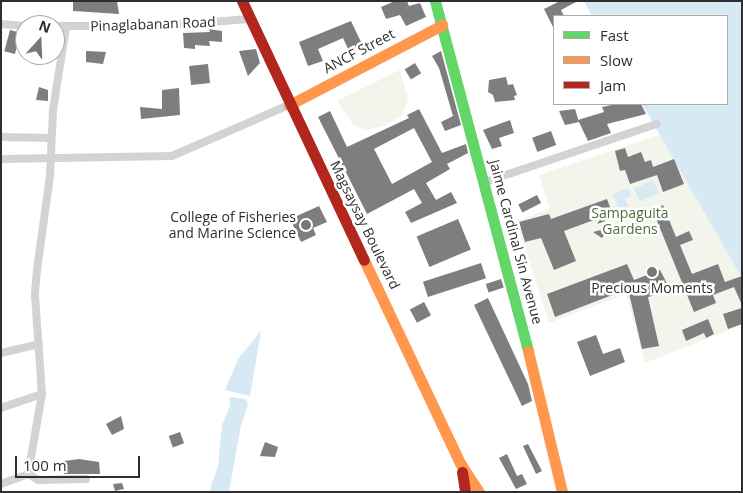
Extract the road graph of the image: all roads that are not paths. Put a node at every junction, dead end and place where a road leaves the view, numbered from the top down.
1 (242, 1) edge
2 (435, 1) edge
3 (250, 19) junction
4 (1, 24) edge
5 (15, 25) edge
6 (442, 25) junction
7 (66, 26) joint
8 (289, 105) junction
9 (656, 124) dead end
10 (1, 137) edge
11 (50, 138) junction
12 (1, 160) edge
13 (49, 161) junction
14 (485, 182) junction
15 (39, 344) junction
16 (1, 353) edge
17 (42, 394) junction
18 (1, 408) edge
19 (460, 463) junction
20 (28, 474) junction
21 (86, 479) dead end
22 (1, 484) edge
23 (465, 492) edge
24 (479, 492) edge
25 (562, 492) edge

1 - 3 main road, Magsaysay Boulevard
2 - 6 main road, Jaime Cardinal Sin Avenue
3 - 7 street, Pinaglabanan Road
3 - 8 main road, Magsaysay Boulevard
4 - 5 street
6 - 8 main road, ANCF Street
6 - 14 main road, Jaime Cardinal Sin Avenue
7 - 11 street
8 - 13 street
8 - 19 main road, Magsaysay Boulevard
9 - 14 street
10 - 11 street
11 - 13 street
12 - 13 street
13 - 15 street
14 - 25 main road, Jaime Cardinal Sin Avenue
15 - 16 street
15 - 17 street
17 - 18 street
17 - 20 street
19 - 23 main road, Magsaysay Boulevard
19 - 24 main road, Magsaysay Boulevard
20 - 21 street
20 - 22 street

